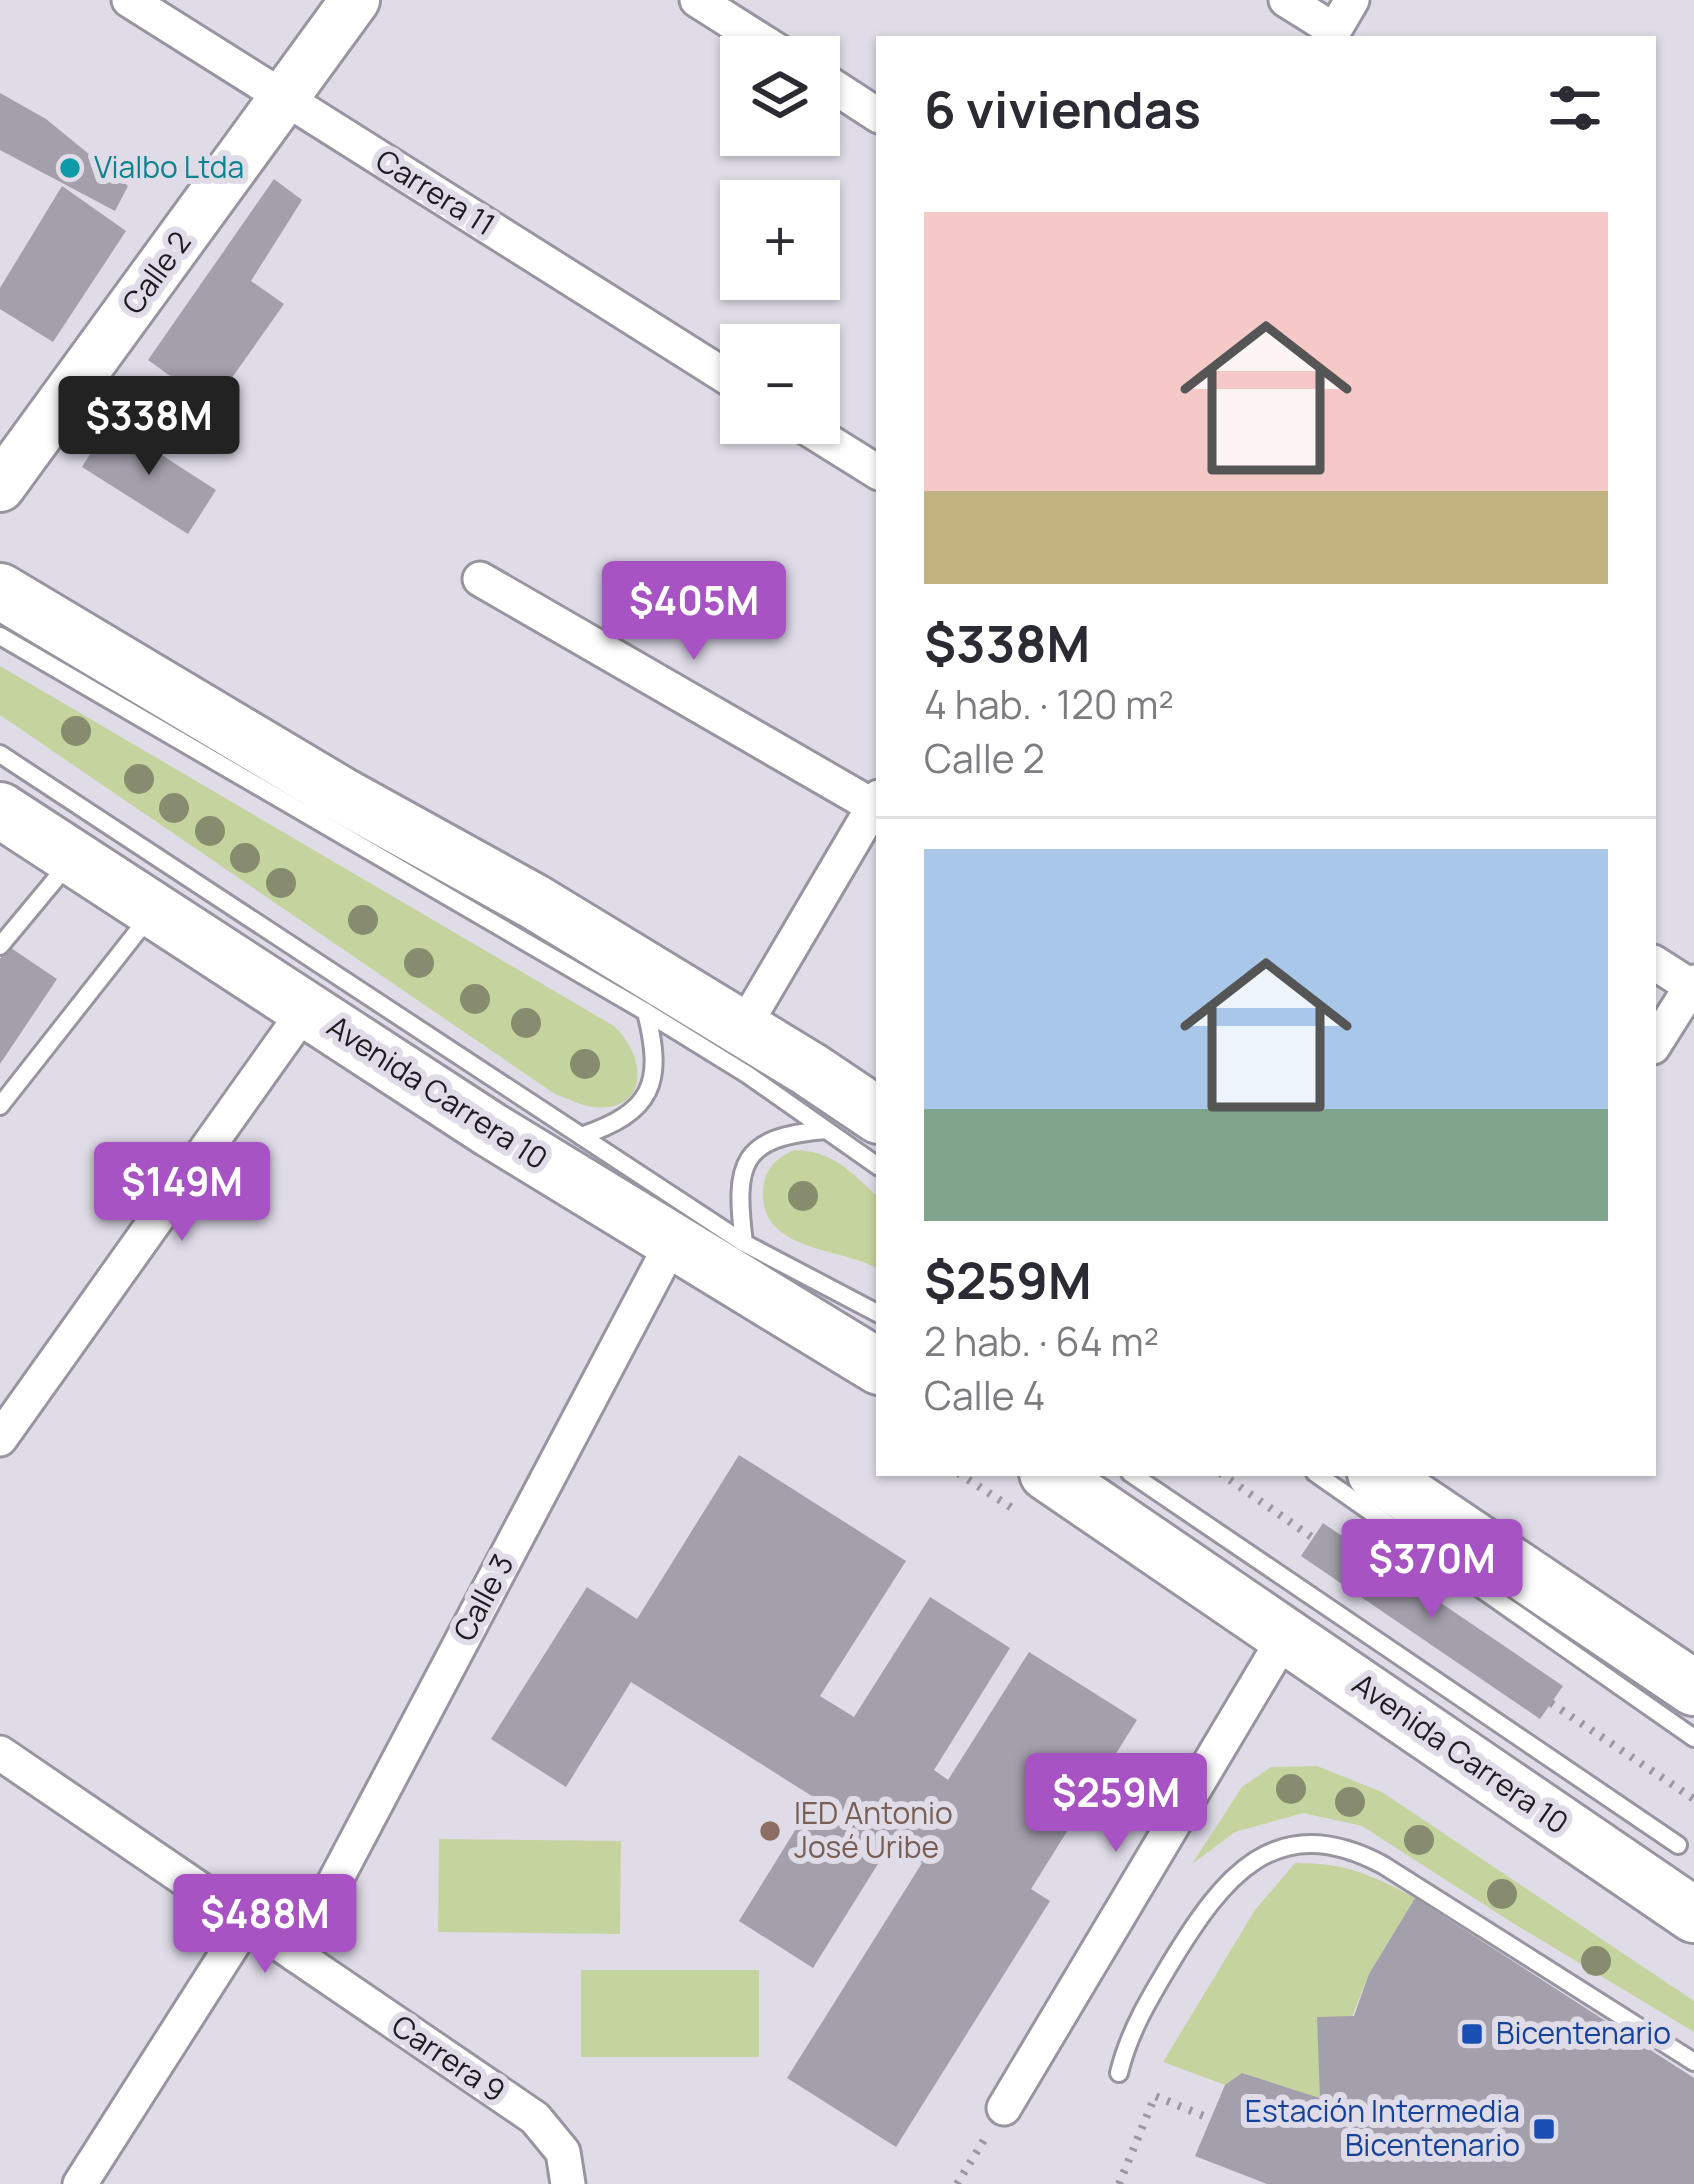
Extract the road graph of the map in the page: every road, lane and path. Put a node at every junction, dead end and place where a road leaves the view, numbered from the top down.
1 (129, 0) edge
2 (355, 0) edge
3 (697, 0) edge
4 (1286, 0) edge
5 (1352, 0) edge
6 (1331, 35) edge
7 (754, 36) edge
8 (840, 91) edge
9 (284, 99) junction
10 (876, 114) edge
11 (720, 373) edge
12 (833, 444) edge
13 (876, 471) edge
14 (0, 488) edge
15 (480, 579) dead end
16 (0, 591) edge
17 (0, 636) edge
18 (0, 754) edge
19 (876, 802) edge
20 (0, 810) edge
21 (73, 857) junction
22 (154, 910) junction
23 (0, 946) edge
24 (1656, 964) edge
25 (1693, 985) edge
26 (306, 1009) junction
27 (646, 1012) junction
28 (743, 1028) junction
29 (1656, 1041) edge
30 (0, 1106) edge
31 (876, 1114) edge
32 (826, 1130) junction
33 (580, 1136) junction
34 (876, 1165) edge
35 (673, 1240) junction
36 (744, 1244) junction
37 (876, 1311) edge
38 (876, 1364) edge
39 (0, 1439) edge
40 (1051, 1476) edge
41 (1134, 1476) edge
42 (1224, 1476) edge
43 (1320, 1476) edge
44 (1382, 1476) edge
45 (1313, 1538) dead end
46 (1286, 1635) junction
47 (1684, 1677) edge
48 (1551, 1703) dead end
49 (1694, 1738) edge
50 (0, 1753) edge
51 (1694, 1799) edge
52 (1678, 1845) dead end
53 (1694, 1916) edge
54 (247, 1922) junction
55 (296, 1955) junction
56 (1694, 2062) edge
57 (1119, 2073) dead end
58 (1004, 2108) joint
59 (1211, 2119) dead end
60 (80, 2184) edge
61 (568, 2184) edge
62 (957, 2184) edge
63 (1119, 2184) edge

1 - 9 street, Carrera 11
2 - 9 street, Calle 2
3 - 7 street
4 - 6 street
5 - 6 street
8 - 10 street
9 - 11 street, Carrera 11
9 - 14 street, Calle 2
12 - 13 street
15 - 19 street
16 - 28 main road
17 - 27 lane
18 - 33 lane
19 - 28 street
20 - 21 main road, Avenida Carrera 10
21 - 22 main road, Avenida Carrera 10
21 - 23 lane
22 - 26 main road, Avenida Carrera 10
22 - 30 lane
24 - 25 street
25 - 29 street
26 - 35 main road, Avenida Carrera 10
26 - 39 street
27 - 32 lane
27 - 33 lane
28 - 31 main road
32 - 34 lane
32 - 36 lane
33 - 36 lane
35 - 38 main road, Avenida Carrera 10
35 - 55 street, Calle 3
36 - 37 lane
40 - 46 main road, Avenida Carrera 10
41 - 52 lane
42 - 45 path
43 - 49 lane
44 - 47 main road
46 - 53 main road, Avenida Carrera 10
46 - 58 street
48 - 51 path
50 - 54 street, Carrera 9
54 - 55 street, Carrera 9
54 - 60 street
55 - 61 street, Carrera 9
56 - 57 lane
58 - 62 path
59 - 63 path

